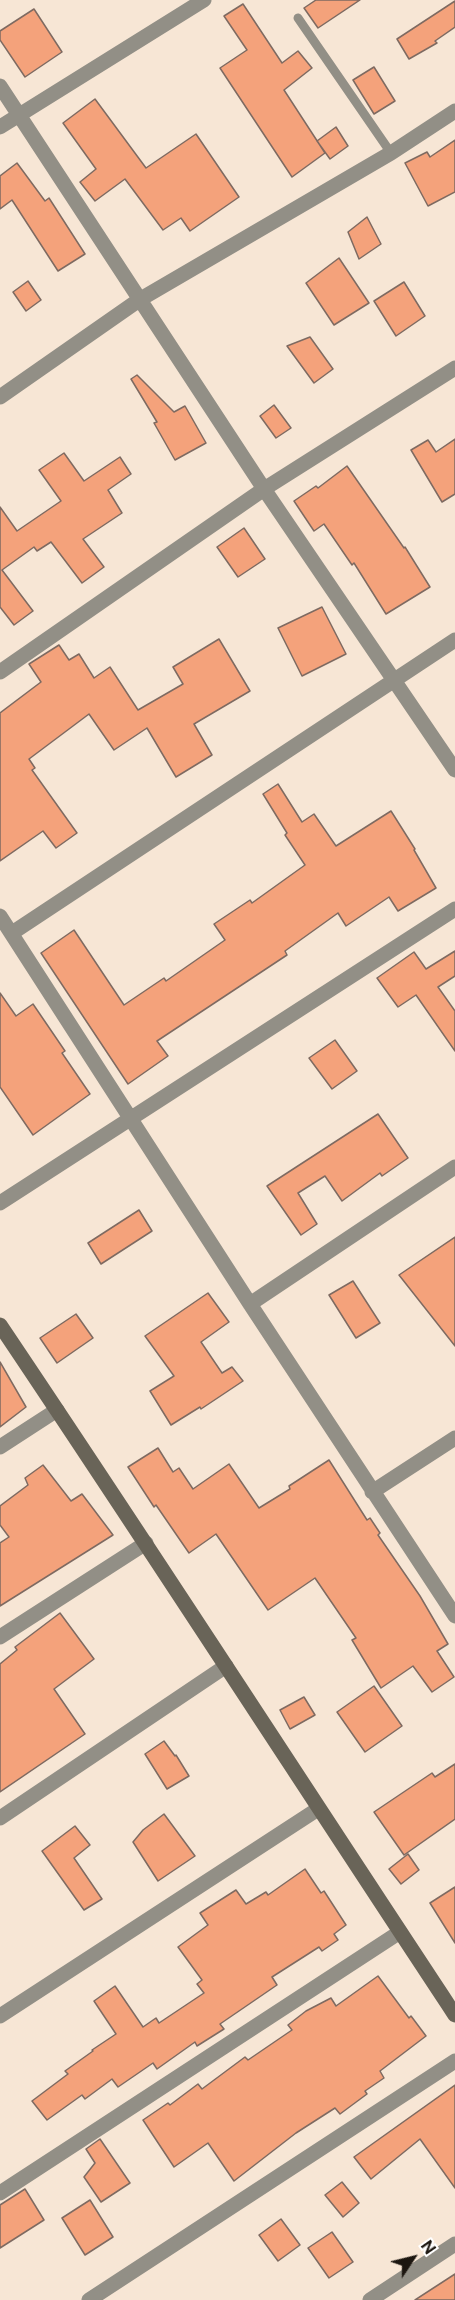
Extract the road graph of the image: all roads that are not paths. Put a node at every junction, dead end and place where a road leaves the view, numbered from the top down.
1 (204, 0) edge
2 (298, 18) dead end
3 (0, 86) edge
4 (455, 111) edge
5 (19, 115) junction
6 (0, 127) edge
7 (391, 153) junction
8 (140, 300) junction
9 (455, 368) edge
10 (0, 397) edge
11 (264, 489) junction
12 (455, 640) edge
13 (0, 672) edge
14 (394, 681) junction
15 (455, 770) edge
16 (455, 909) edge
17 (0, 916) edge
18 (12, 933) junction
19 (129, 1118) junction
20 (455, 1167) edge
21 (0, 1203) edge
22 (250, 1304) junction
23 (0, 1325) edge
24 (57, 1410) junction
25 (455, 1438) edge
26 (0, 1447) edge
27 (372, 1492) junction
28 (146, 1542) junction
29 (455, 1616) edge
30 (0, 1637) edge
31 (226, 1666) junction
32 (318, 1809) junction
33 (0, 1818) edge
34 (400, 1932) junction
35 (455, 2015) edge
36 (0, 2016) edge
37 (455, 2061) edge
38 (0, 2193) edge
39 (455, 2244) edge
40 (89, 2300) edge
41 (370, 2300) edge

1 - 5 street
2 - 7 lane
3 - 5 street
4 - 7 street
5 - 6 street
5 - 8 street
7 - 8 street
8 - 10 street
8 - 11 street
9 - 11 street
11 - 13 street
11 - 14 street
12 - 14 street
14 - 15 street
14 - 18 street
16 - 19 street
17 - 18 street
18 - 19 street
19 - 21 street
19 - 22 street
20 - 22 street
22 - 27 street
23 - 24 street
24 - 26 street
24 - 28 street
25 - 27 street
27 - 29 street
28 - 30 street
28 - 31 street
31 - 32 street
31 - 33 street
32 - 34 street
32 - 36 street
34 - 35 street
34 - 38 street
37 - 40 street
39 - 41 street

